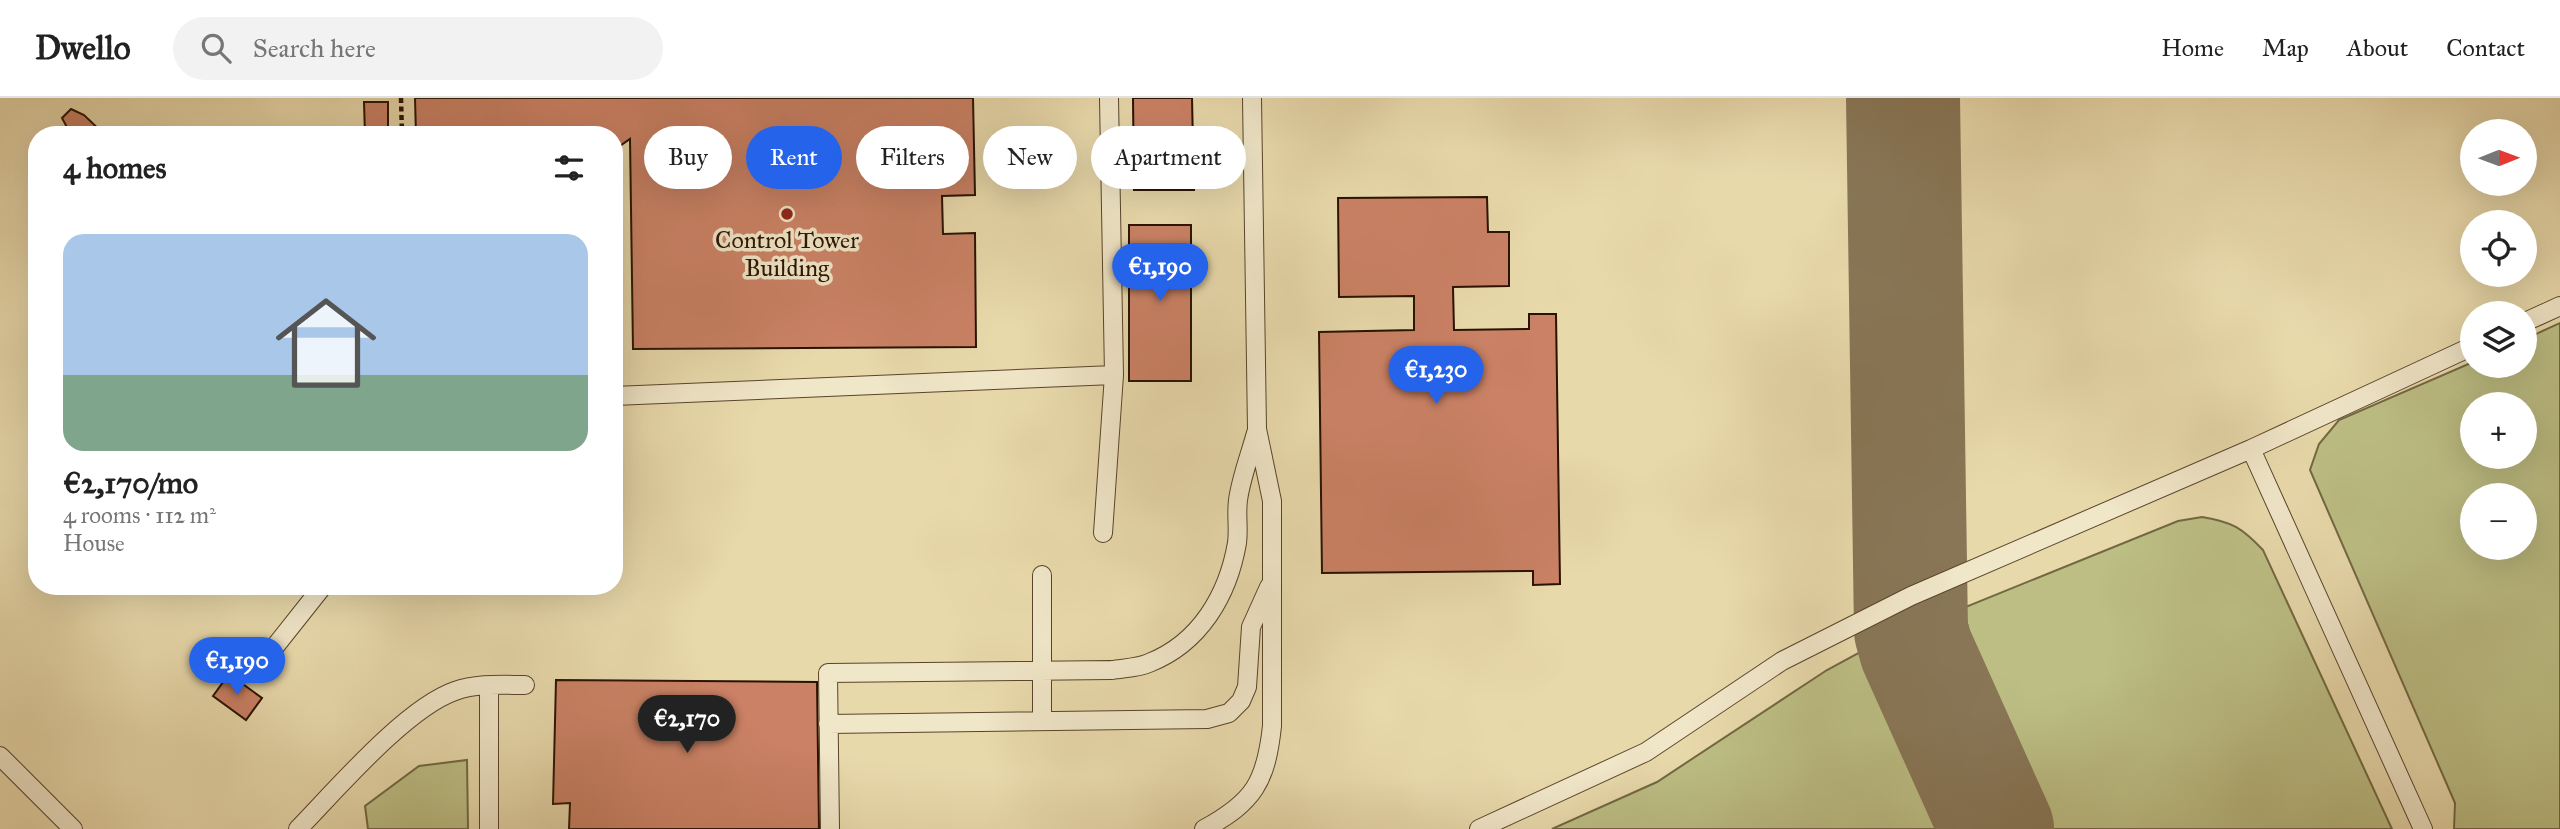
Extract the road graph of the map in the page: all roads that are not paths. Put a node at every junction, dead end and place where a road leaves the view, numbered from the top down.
1 (1109, 98) edge
2 (1252, 98) edge
3 (2560, 306) edge
4 (2537, 317) edge
5 (2460, 352) edge
6 (1114, 375) junction
7 (623, 396) edge
8 (1257, 429) junction
9 (2251, 449) junction
10 (1103, 533) dead end
11 (1042, 575) dead end
12 (1272, 581) junction
13 (316, 595) edge
14 (258, 668) dead end
15 (1042, 670) junction
16 (525, 685) dead end
17 (489, 687) junction
18 (1042, 721) junction
19 (828, 724) junction
20 (0, 756) edge
21 (73, 829) edge
22 (298, 829) edge
23 (489, 829) edge
24 (830, 829) edge
25 (1204, 829) edge
26 (1479, 829) edge
27 (2423, 829) edge

1 - 6 lane
2 - 8 lane
3 - 4 lane
5 - 9 lane
6 - 7 lane
6 - 10 lane
8 - 12 lane
8 - 15 lane
9 - 26 lane
9 - 27 lane
11 - 15 lane
12 - 18 lane
12 - 25 lane
13 - 14 lane
15 - 18 lane
15 - 19 lane
16 - 17 lane
17 - 22 lane
17 - 23 lane
18 - 19 lane
19 - 24 lane
20 - 21 lane

